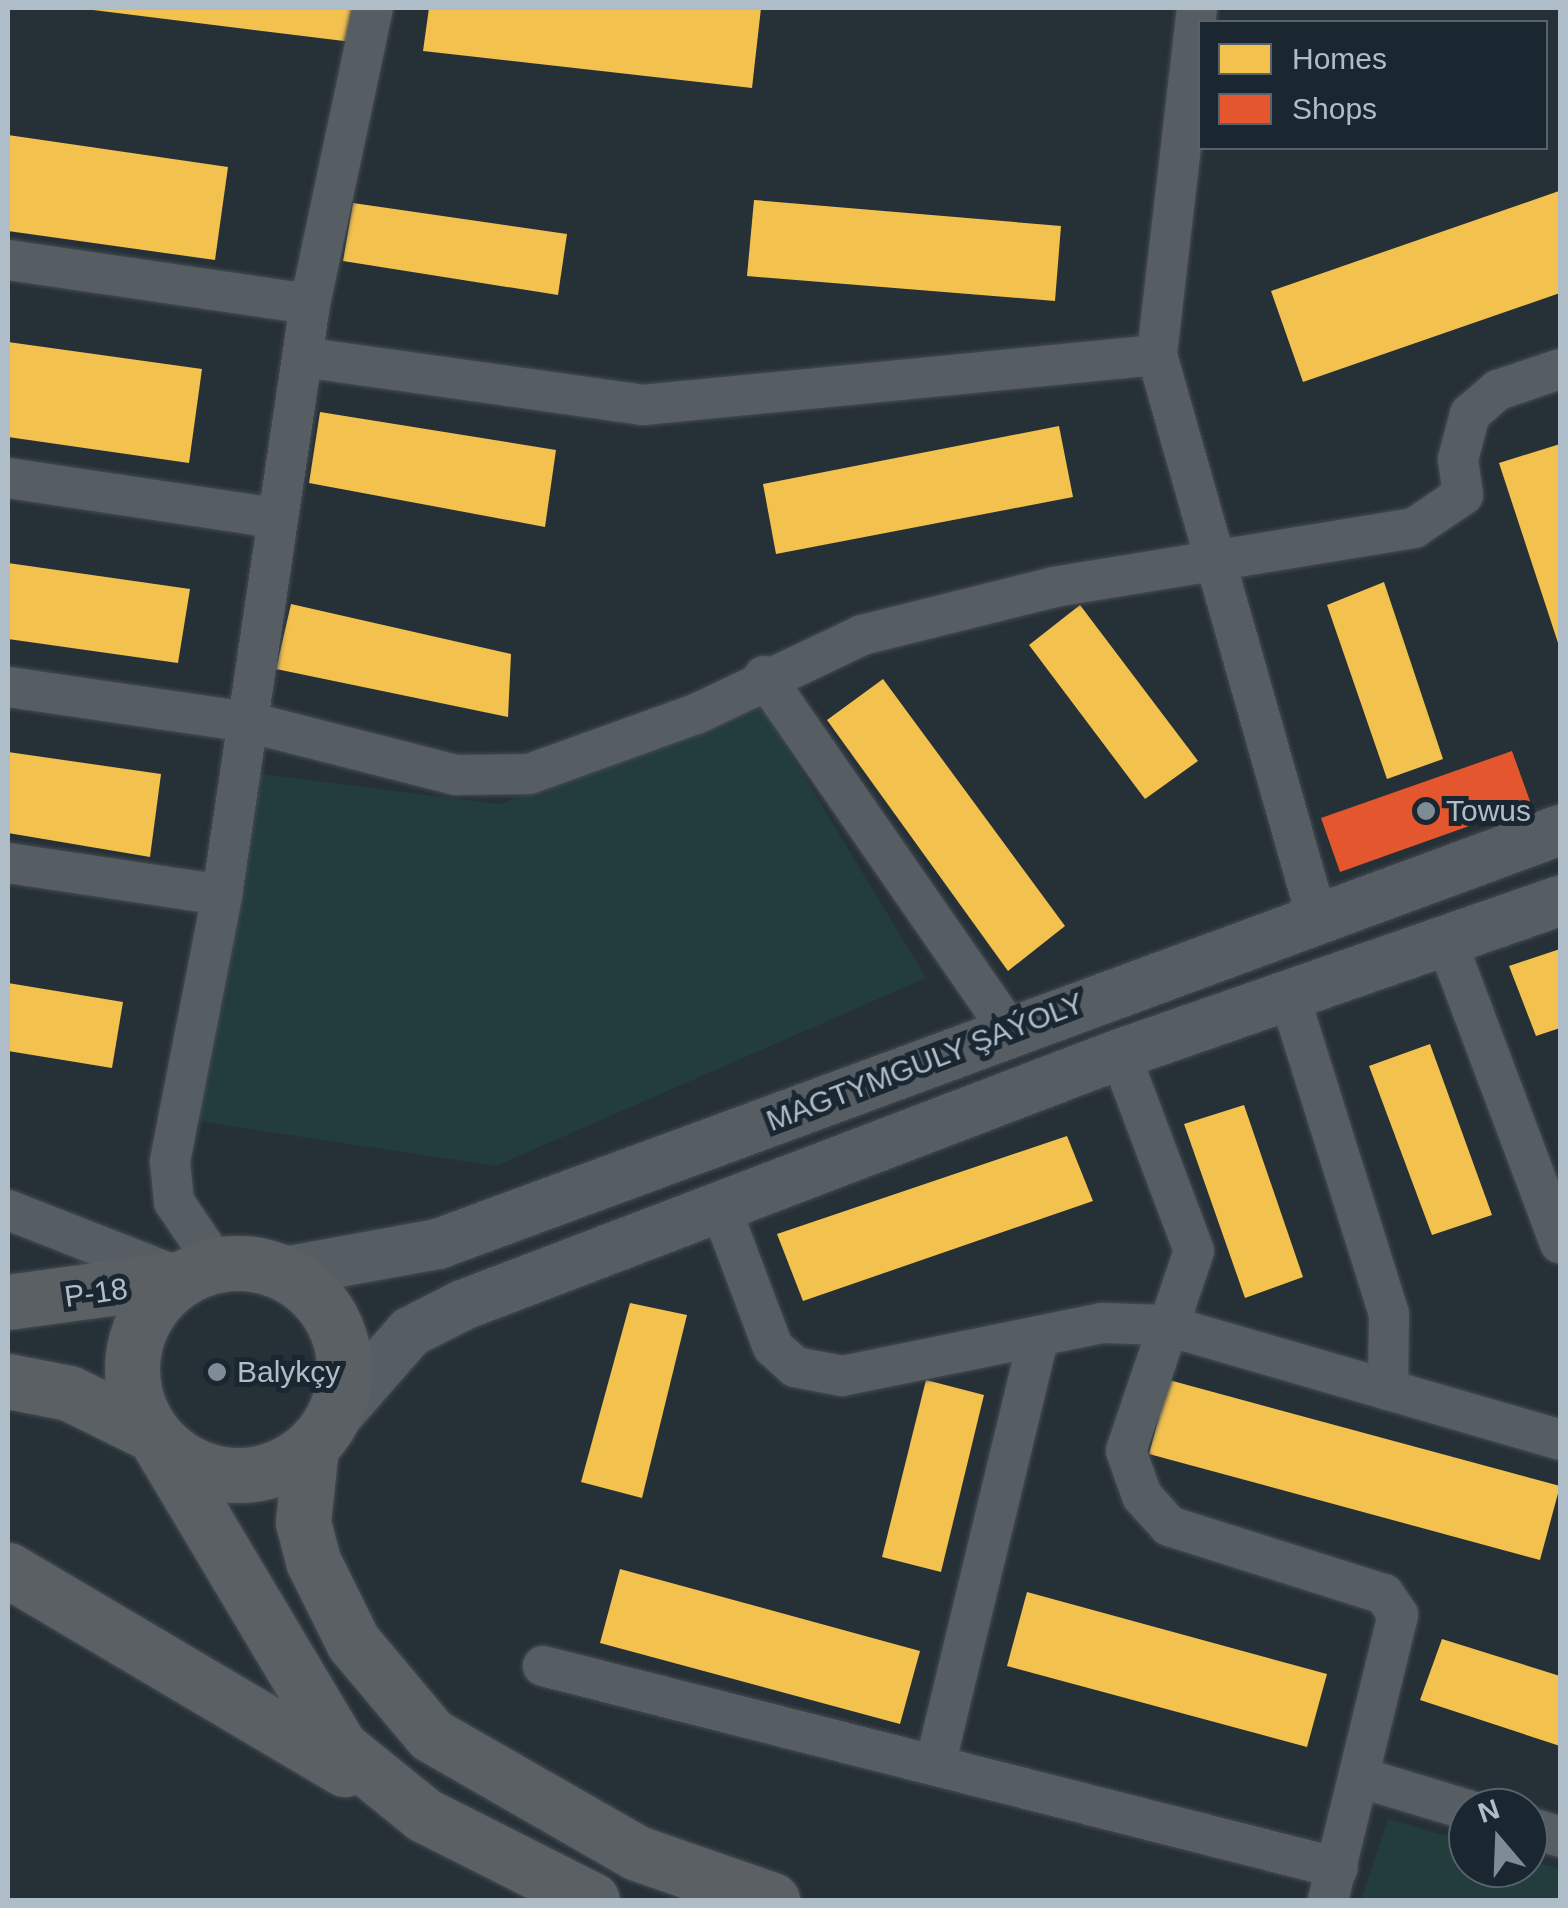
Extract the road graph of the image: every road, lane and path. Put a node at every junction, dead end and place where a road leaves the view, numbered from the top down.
1 (373, 8) edge
2 (1197, 8) edge
3 (8, 260) edge
4 (310, 304) junction
5 (1158, 355) junction
6 (302, 357) junction
7 (1560, 369) edge
8 (8, 478) edge
9 (277, 518) junction
10 (1211, 564) junction
11 (764, 676) junction
12 (8, 687) edge
13 (248, 722) junction
14 (1560, 830) edge
15 (8, 863) edge
16 (222, 895) junction
17 (1560, 901) edge
18 (1316, 915) junction
19 (1446, 940) junction
20 (1289, 995) junction
21 (1009, 1030) junction
22 (1120, 1054) junction
23 (1548, 1171) edge
24 (720, 1209) junction
25 (8, 1210) edge
26 (1560, 1243) edge
27 (200, 1271) junction
28 (284, 1272) junction
29 (8, 1302) edge
30 (1165, 1325) junction
31 (1039, 1336) junction
32 (8, 1381) edge
33 (1388, 1390) junction
34 (322, 1433) junction
35 (154, 1435) junction
36 (1560, 1440) edge
37 (8, 1570) edge
38 (543, 1666) dead end
39 (935, 1765) junction
40 (1362, 1778) junction
41 (1448, 1804) edge
42 (424, 1815) junction
43 (1333, 1884) edge
44 (592, 1900) edge
45 (772, 1900) edge

1 - 4 street
2 - 5 street
3 - 4 street
4 - 6 street
5 - 6 street
5 - 10 street
6 - 9 street
7 - 10 street
8 - 9 street
9 - 13 street
10 - 11 street
10 - 18 street
11 - 13 street
11 - 21 street
12 - 13 street
13 - 16 street
14 - 18 street, MAGTYMGULY ŞAÝOLY
15 - 16 street
16 - 27 street
17 - 19 street, MAGTYMGULY ŞAÝOLY
18 - 21 street, MAGTYMGULY ŞAÝOLY
19 - 20 street, MAGTYMGULY ŞAÝOLY
19 - 23 street
20 - 22 street, MAGTYMGULY ŞAÝOLY
20 - 33 street
21 - 28 street, MAGTYMGULY ŞAÝOLY
22 - 24 street, MAGTYMGULY ŞAÝOLY
22 - 30 street
23 - 26 street
24 - 31 street
24 - 34 street, MAGTYMGULY ŞAÝOLY
25 - 27 street
27 - 28 highway, P-18
27 - 29 highway, P-18 / P-18
27 - 35 highway, P-18
28 - 34 highway
30 - 31 street
30 - 33 street
30 - 40 street
31 - 39 street
32 - 35 highway
33 - 36 street
34 - 35 highway
34 - 45 highway
35 - 42 highway, P-18
37 - 42 highway
38 - 39 street
39 - 43 street
40 - 41 street
40 - 43 street
42 - 44 highway, P-18

